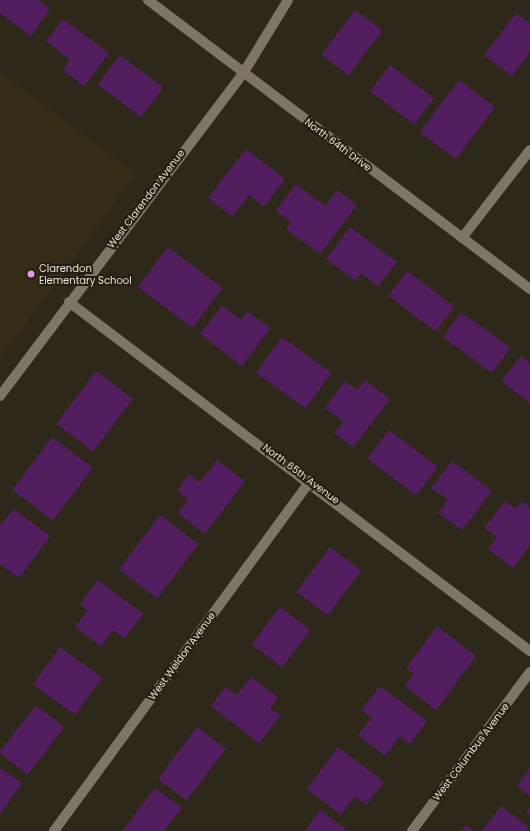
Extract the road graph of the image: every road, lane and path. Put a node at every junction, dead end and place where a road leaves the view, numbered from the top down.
1 (148, 0) edge
2 (288, 0) edge
3 (244, 72) junction
4 (530, 150) edge
5 (462, 238) junction
6 (530, 288) edge
7 (69, 302) junction
8 (0, 396) edge
9 (310, 481) junction
10 (530, 651) edge
11 (530, 672) edge
12 (54, 831) edge
13 (412, 831) edge

1 - 3 street, North 64th Drive
2 - 3 street, West Clarendon Avenue
3 - 5 street, North 64th Drive
3 - 7 street, West Clarendon Avenue
4 - 5 street
5 - 6 street, North 64th Drive
7 - 8 street, West Clarendon Avenue
7 - 9 street, North 65th Avenue
9 - 10 street, North 65th Avenue
9 - 12 street, West Weldon Avenue
11 - 13 street, West Columbus Avenue

